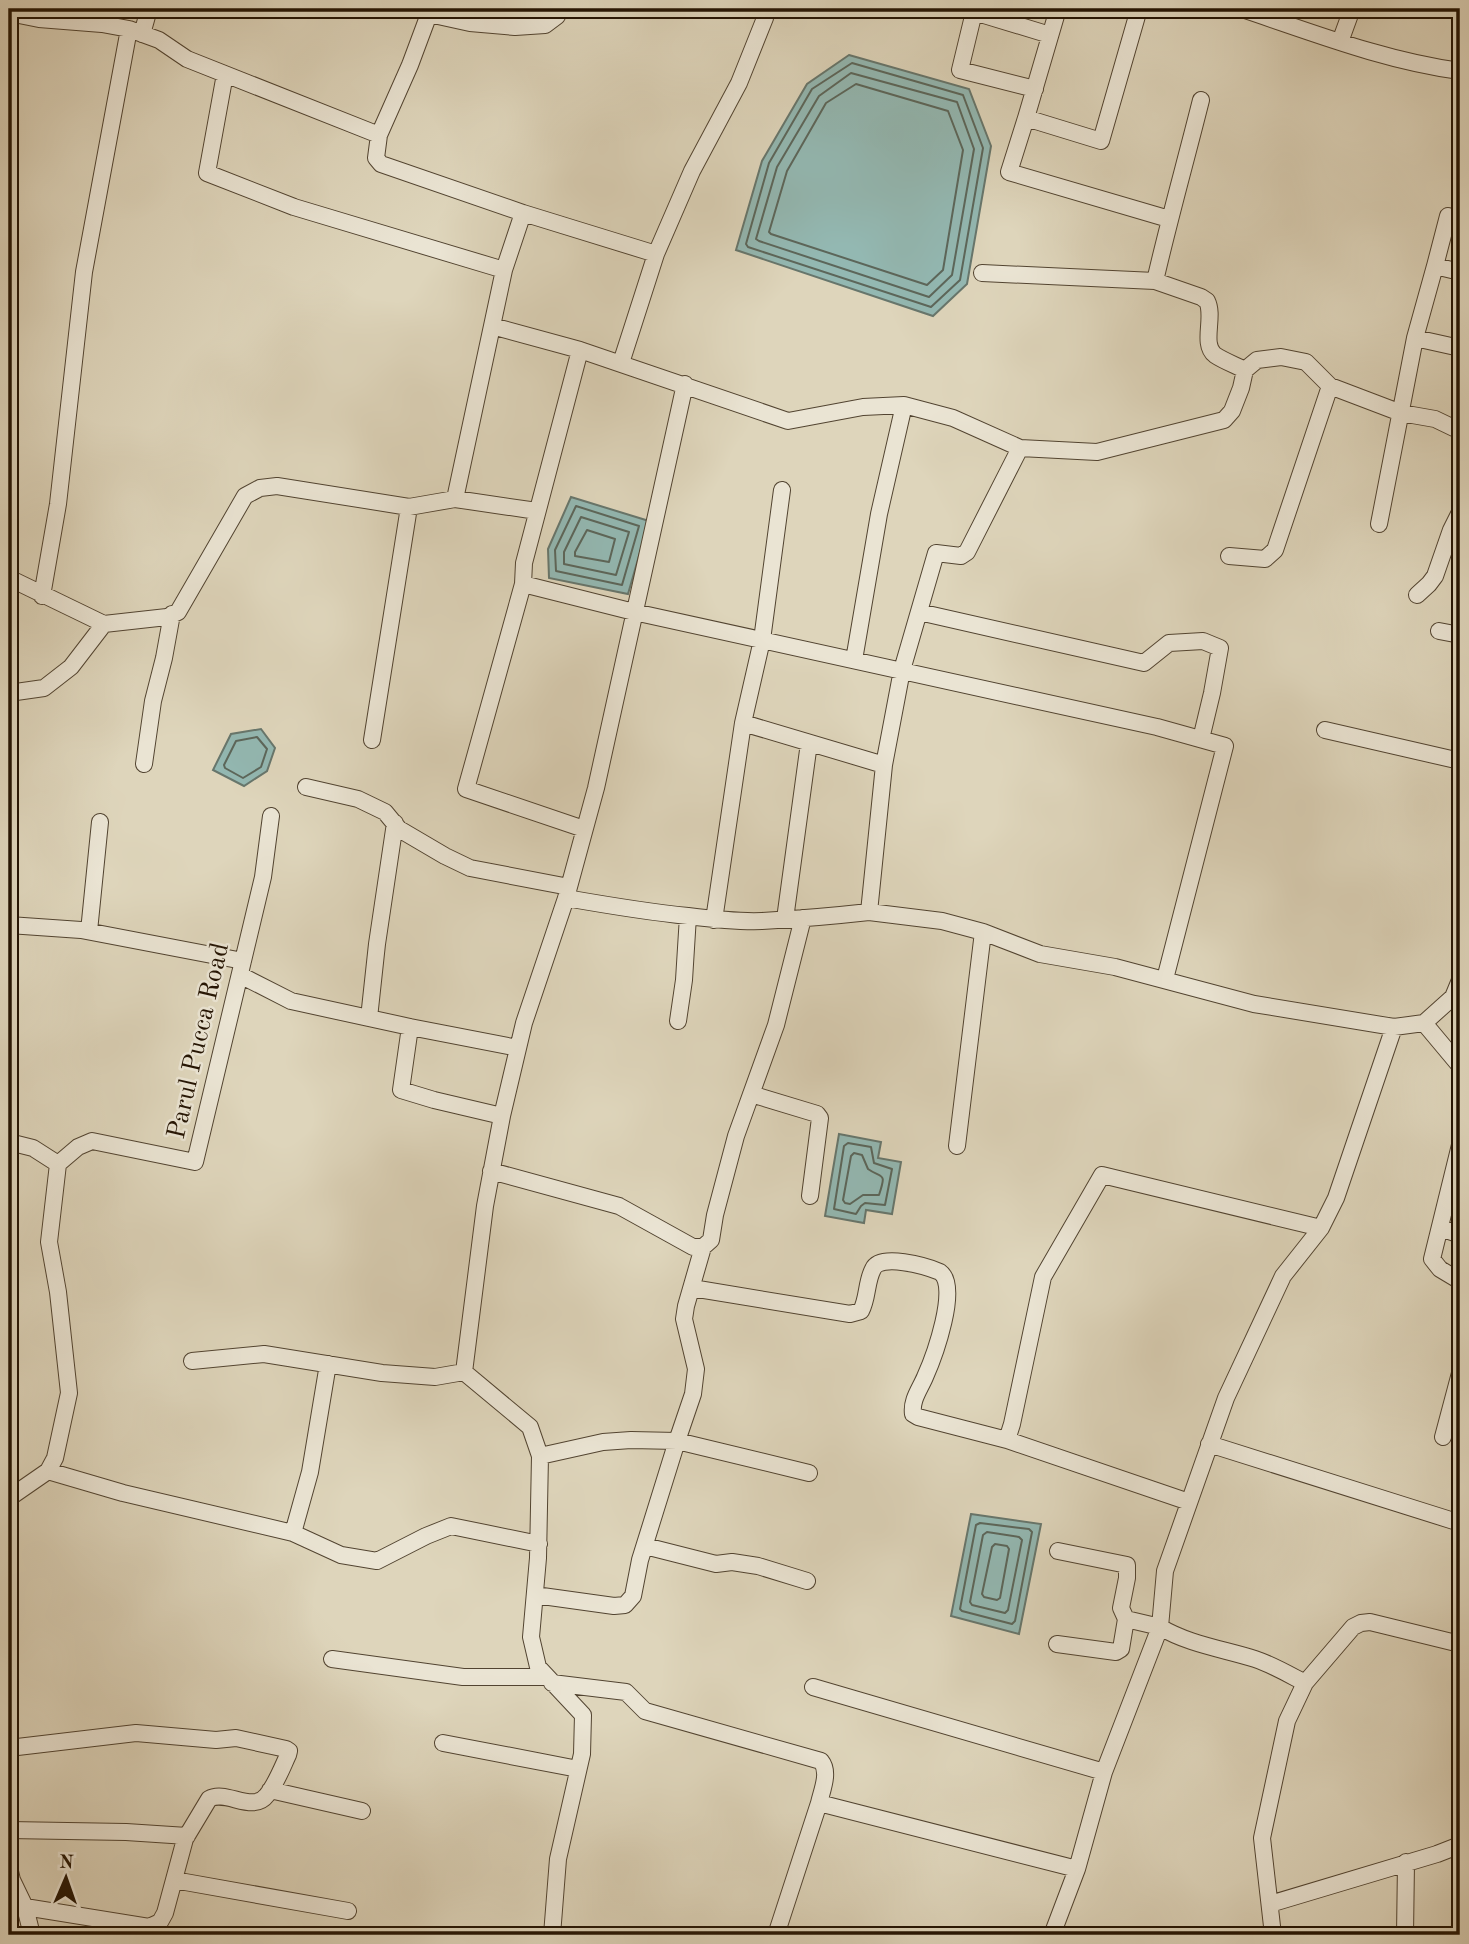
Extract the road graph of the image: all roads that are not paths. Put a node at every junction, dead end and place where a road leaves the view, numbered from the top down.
1 (149, 9) edge
2 (560, 9) edge
3 (766, 9) edge
4 (1058, 9) edge
5 (1139, 9) edge
6 (1242, 9) edge
7 (1352, 9) edge
8 (421, 11) edge
9 (9, 13) edge
10 (472, 16) edge
11 (104, 17) edge
12 (135, 32) junction
13 (1050, 35) junction
14 (1340, 43) junction
15 (1460, 71) edge
16 (225, 74) junction
17 (1035, 89) junction
18 (1201, 100) dead end
19 (1026, 118) junction
20 (379, 135) junction
21 (523, 214) junction
22 (1448, 216) dead end
23 (1169, 219) junction
24 (656, 254) junction
25 (1435, 266) junction
26 (504, 270) junction
27 (1460, 272) edge
28 (982, 273) dead end
29 (1155, 281) junction
30 (492, 326) junction
31 (1415, 338) junction
32 (1460, 348) edge
33 (580, 350) junction
34 (621, 363) junction
35 (1245, 370) junction
36 (685, 384) junction
37 (1331, 386) junction
38 (905, 405) junction
39 (1401, 413) junction
40 (1460, 431) edge
41 (1020, 448) junction
42 (782, 490) dead end
43 (455, 499) junction
44 (409, 507) junction
45 (537, 511) junction
46 (1460, 512) edge
47 (1379, 524) dead end
48 (1229, 556) dead end
49 (9, 578) edge
50 (523, 584) junction
51 (1417, 594) dead end
52 (43, 596) junction
53 (634, 612) junction
54 (919, 612) junction
55 (172, 614) junction
56 (104, 624) junction
57 (1439, 631) dead end
58 (1460, 635) edge
59 (762, 640) junction
60 (854, 660) junction
61 (902, 670) junction
62 (9, 693) edge
63 (743, 723) junction
64 (1325, 730) dead end
65 (1201, 739) junction
66 (372, 740) dead end
67 (809, 743) junction
68 (1460, 761) edge
69 (144, 764) dead end
70 (884, 765) junction
71 (306, 787) dead end
72 (271, 816) dead end
73 (100, 822) dead end
74 (395, 823) junction
75 (584, 829) junction
76 (567, 892) junction
77 (869, 912) junction
78 (688, 916) junction
79 (803, 918) junction
80 (785, 919) junction
81 (714, 920) junction
82 (9, 925) edge
83 (89, 931) junction
84 (983, 932) junction
85 (241, 968) junction
86 (1165, 979) junction
87 (1460, 981) edge
88 (369, 1018) junction
89 (678, 1021) dead end
90 (1424, 1023) junction
91 (410, 1027) junction
92 (1394, 1027) junction
93 (518, 1048) junction
94 (1460, 1066) edge
95 (751, 1094) junction
96 (502, 1116) junction
97 (9, 1142) edge
98 (1460, 1145) edge
99 (957, 1146) dead end
100 (58, 1164) junction
101 (491, 1171) junction
102 (810, 1196) dead end
103 (1321, 1228) junction
104 (1441, 1228) junction
105 (1460, 1235) edge
106 (703, 1247) junction
107 (1460, 1281) edge
108 (692, 1288) junction
109 (192, 1361) dead end
110 (328, 1364) junction
111 (464, 1372) junction
112 (1460, 1373) edge
113 (1443, 1437) dead end
114 (1007, 1440) junction
115 (677, 1441) junction
116 (1209, 1444) junction
117 (540, 1456) junction
118 (48, 1471) junction
119 (809, 1474) dead end
120 (9, 1498) edge
121 (1189, 1502) junction
122 (1460, 1523) edge
123 (293, 1533) junction
124 (539, 1544) junction
125 (645, 1546) junction
126 (1058, 1551) dead end
127 (807, 1581) dead end
128 (535, 1595) junction
129 (1126, 1619) junction
130 (1160, 1627) junction
131 (1057, 1644) dead end
132 (1460, 1644) edge
133 (332, 1659) dead end
134 (550, 1680) junction
135 (1305, 1683) junction
136 (813, 1687) dead end
137 (443, 1744) dead end
138 (9, 1748) edge
139 (578, 1769) junction
140 (1104, 1772) junction
141 (270, 1790) junction
142 (819, 1803) junction
143 (362, 1811) dead end
144 (9, 1830) edge
145 (187, 1836) junction
146 (1460, 1845) edge
147 (1406, 1862) junction
148 (9, 1867) edge
149 (1077, 1869) junction
150 (174, 1880) junction
151 (1270, 1904) junction
152 (25, 1907) junction
153 (348, 1911) dead end
154 (33, 1935) edge
155 (552, 1935) edge
156 (776, 1935) edge
157 (1052, 1935) edge
158 (1273, 1935) edge
159 (1405, 1935) edge

1 - 12 street
2 - 10 street
3 - 24 street
4 - 13 street
5 - 19 street
6 - 14 street
7 - 14 street
8 - 10 street
8 - 20 street
9 - 11 street
11 - 12 street
12 - 16 street
12 - 52 street
13 - 17 street
13 - 17 street
14 - 15 street
16 - 20 street
16 - 26 street
17 - 19 street
18 - 23 street
19 - 23 street
20 - 21 street
21 - 24 street
21 - 26 street
22 - 25 street
23 - 29 street
24 - 34 street
25 - 27 street
25 - 31 street
26 - 30 street
28 - 29 street
29 - 35 street
30 - 33 street
30 - 43 street
31 - 32 street
31 - 39 street
33 - 34 street
33 - 45 street
34 - 36 street
35 - 37 street
35 - 41 street
36 - 38 street
36 - 53 street
37 - 39 street
37 - 48 street
38 - 41 street
38 - 60 street
39 - 40 street
39 - 47 street
41 - 54 street
42 - 59 street
43 - 44 street
43 - 45 street
44 - 55 street
44 - 66 street
45 - 50 street
46 - 51 street
49 - 52 street
50 - 53 street
50 - 75 street
52 - 56 street
53 - 59 street
53 - 75 street
54 - 61 street
54 - 65 street
55 - 56 street
55 - 69 street
56 - 62 street
57 - 58 street
59 - 60 street
59 - 63 street
60 - 61 street
61 - 65 street
61 - 70 street
63 - 67 street
63 - 81 street
64 - 68 street
65 - 86 street
67 - 70 street
67 - 80 street
70 - 77 street
71 - 74 street
72 - 85 street, Parul Pucca Road
73 - 83 street
74 - 76 street
74 - 88 street
75 - 76 street
76 - 78 street
76 - 93 street
77 - 79 street
77 - 84 street
78 - 81 street
78 - 89 street
79 - 80 street
79 - 95 street
80 - 81 street
82 - 83 street
83 - 85 street
84 - 86 street
84 - 99 street
85 - 88 street
85 - 100 street, Parul Pucca Road
86 - 92 street
87 - 90 street
88 - 91 street
90 - 92 street
90 - 94 street
91 - 93 street
91 - 96 street
92 - 103 street
93 - 96 street
95 - 102 street
95 - 106 street
96 - 101 street
97 - 100 street
98 - 104 street
100 - 118 street
101 - 106 street
101 - 111 street
103 - 114 street
103 - 116 street
104 - 105 street
104 - 107 street
106 - 108 street
108 - 114 street
108 - 115 street
109 - 110 street
110 - 111 street
110 - 123 street
111 - 117 street
112 - 113 street
114 - 121 street
115 - 117 street
115 - 119 street
115 - 125 street
116 - 121 street
116 - 122 street
117 - 124 street
118 - 120 street
118 - 123 street
121 - 130 street
123 - 124 street
124 - 128 street
125 - 127 street
125 - 128 street
126 - 129 street
128 - 134 street
129 - 130 street
129 - 131 street
130 - 135 street
130 - 140 street
132 - 135 street
133 - 134 street
134 - 139 street
134 - 142 street
135 - 151 street
136 - 140 street
137 - 139 street
138 - 141 street
139 - 155 street
140 - 149 street
141 - 143 street
141 - 145 street
142 - 149 street
142 - 156 street
144 - 145 street
145 - 150 street
146 - 147 street
147 - 151 street
147 - 159 street
148 - 152 street
149 - 157 street
150 - 152 street
150 - 153 street
151 - 158 street
152 - 154 street

